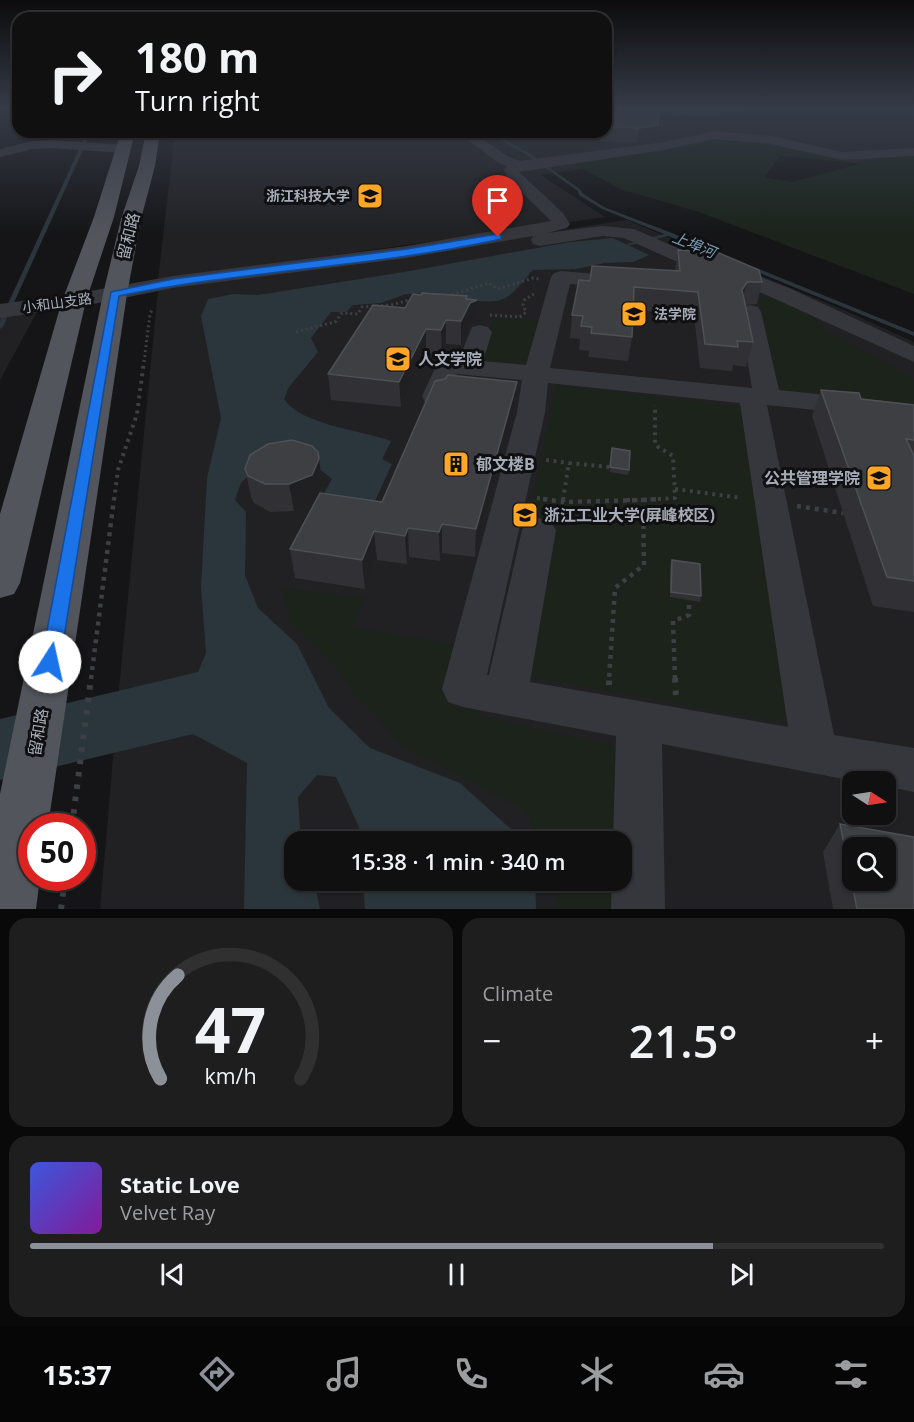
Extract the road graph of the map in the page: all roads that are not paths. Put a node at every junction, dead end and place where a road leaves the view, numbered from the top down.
1 (15, 149) edge
2 (124, 149) edge
3 (150, 149) edge
4 (489, 149) edge
5 (638, 149) edge
6 (813, 149) edge
7 (914, 152) edge
8 (0, 153) edge
9 (524, 165) junction
10 (637, 283) edge
11 (115, 294) junction
12 (74, 301) junction
13 (5, 310) edge
14 (750, 312) edge
15 (480, 332) road end
16 (914, 355) edge
17 (469, 367) junction
18 (536, 374) junction
19 (435, 396) edge
20 (760, 397) junction
21 (914, 412) edge
22 (539, 530) dead end
23 (0, 583) edge
24 (506, 696) junction
25 (641, 721) junction
26 (815, 752) junction
27 (914, 770) edge
28 (6, 909) edge
29 (638, 909) edge

1 - 8 street
2 - 12 main road, 留和路
3 - 11 main road, 留和路
4 - 9 street
5 - 9 street
6 - 7 street
9 - 11 street
10 - 18 street
11 - 12 street, 小和山支路
11 - 16 street
11 - 28 main road, 留和路
12 - 13 street, 小和山支路
12 - 23 main road, 留和路
14 - 20 street
15 - 17 street
17 - 18 street
17 - 19 street
18 - 20 street
18 - 24 street
20 - 21 street
20 - 26 street
22 - 24 street
24 - 25 street
25 - 26 street
25 - 29 street
26 - 27 street

